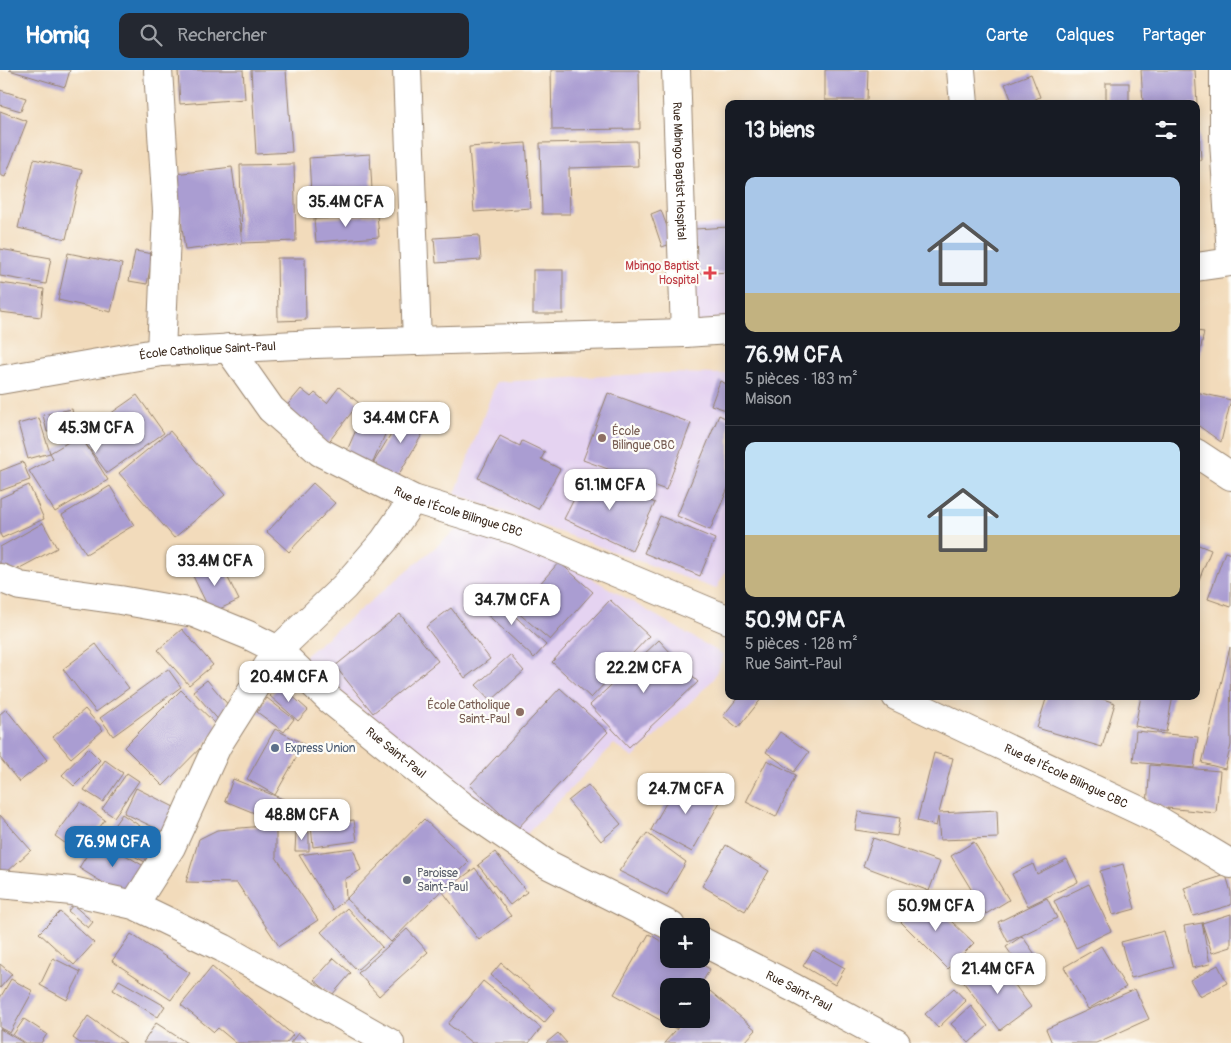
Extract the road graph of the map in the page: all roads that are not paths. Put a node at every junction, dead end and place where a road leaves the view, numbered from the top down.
1 (158, 70) edge
2 (407, 70) edge
3 (676, 70) edge
4 (961, 70) edge
5 (1224, 70) edge
6 (964, 100) edge
7 (1231, 256) edge
8 (1231, 262) edge
9 (1200, 266) edge
10 (725, 330) edge
11 (684, 334) junction
12 (417, 341) junction
13 (228, 348) junction
14 (161, 352) junction
15 (0, 380) edge
16 (1200, 456) edge
17 (1231, 476) edge
18 (413, 499) junction
19 (0, 578) edge
20 (725, 618) edge
21 (278, 650) junction
22 (905, 700) edge
23 (1231, 864) edge
24 (0, 884) edge
25 (134, 905) junction
26 (660, 920) edge
27 (710, 946) edge
28 (390, 1043) edge
29 (896, 1043) edge

1 - 14 street
2 - 12 street
3 - 11 street, Rue Mbingo Baptist Hospital
4 - 6 street
5 - 7 street
8 - 9 street
10 - 11 street, École Catholique Saint-Paul
11 - 12 street, École Catholique Saint-Paul
12 - 13 street, École Catholique Saint-Paul
13 - 14 street, École Catholique Saint-Paul
13 - 18 street, Rue de l'École Bilingue CBC
14 - 15 street, École Catholique Saint-Paul
16 - 17 street
18 - 20 street, Rue de l'École Bilingue CBC
18 - 21 street
19 - 21 street, Rue Saint-Paul
21 - 25 street
21 - 26 street, Rue Saint-Paul
22 - 23 street, Rue de l'École Bilingue CBC
24 - 25 street
25 - 28 street
27 - 29 street, Rue Saint-Paul

